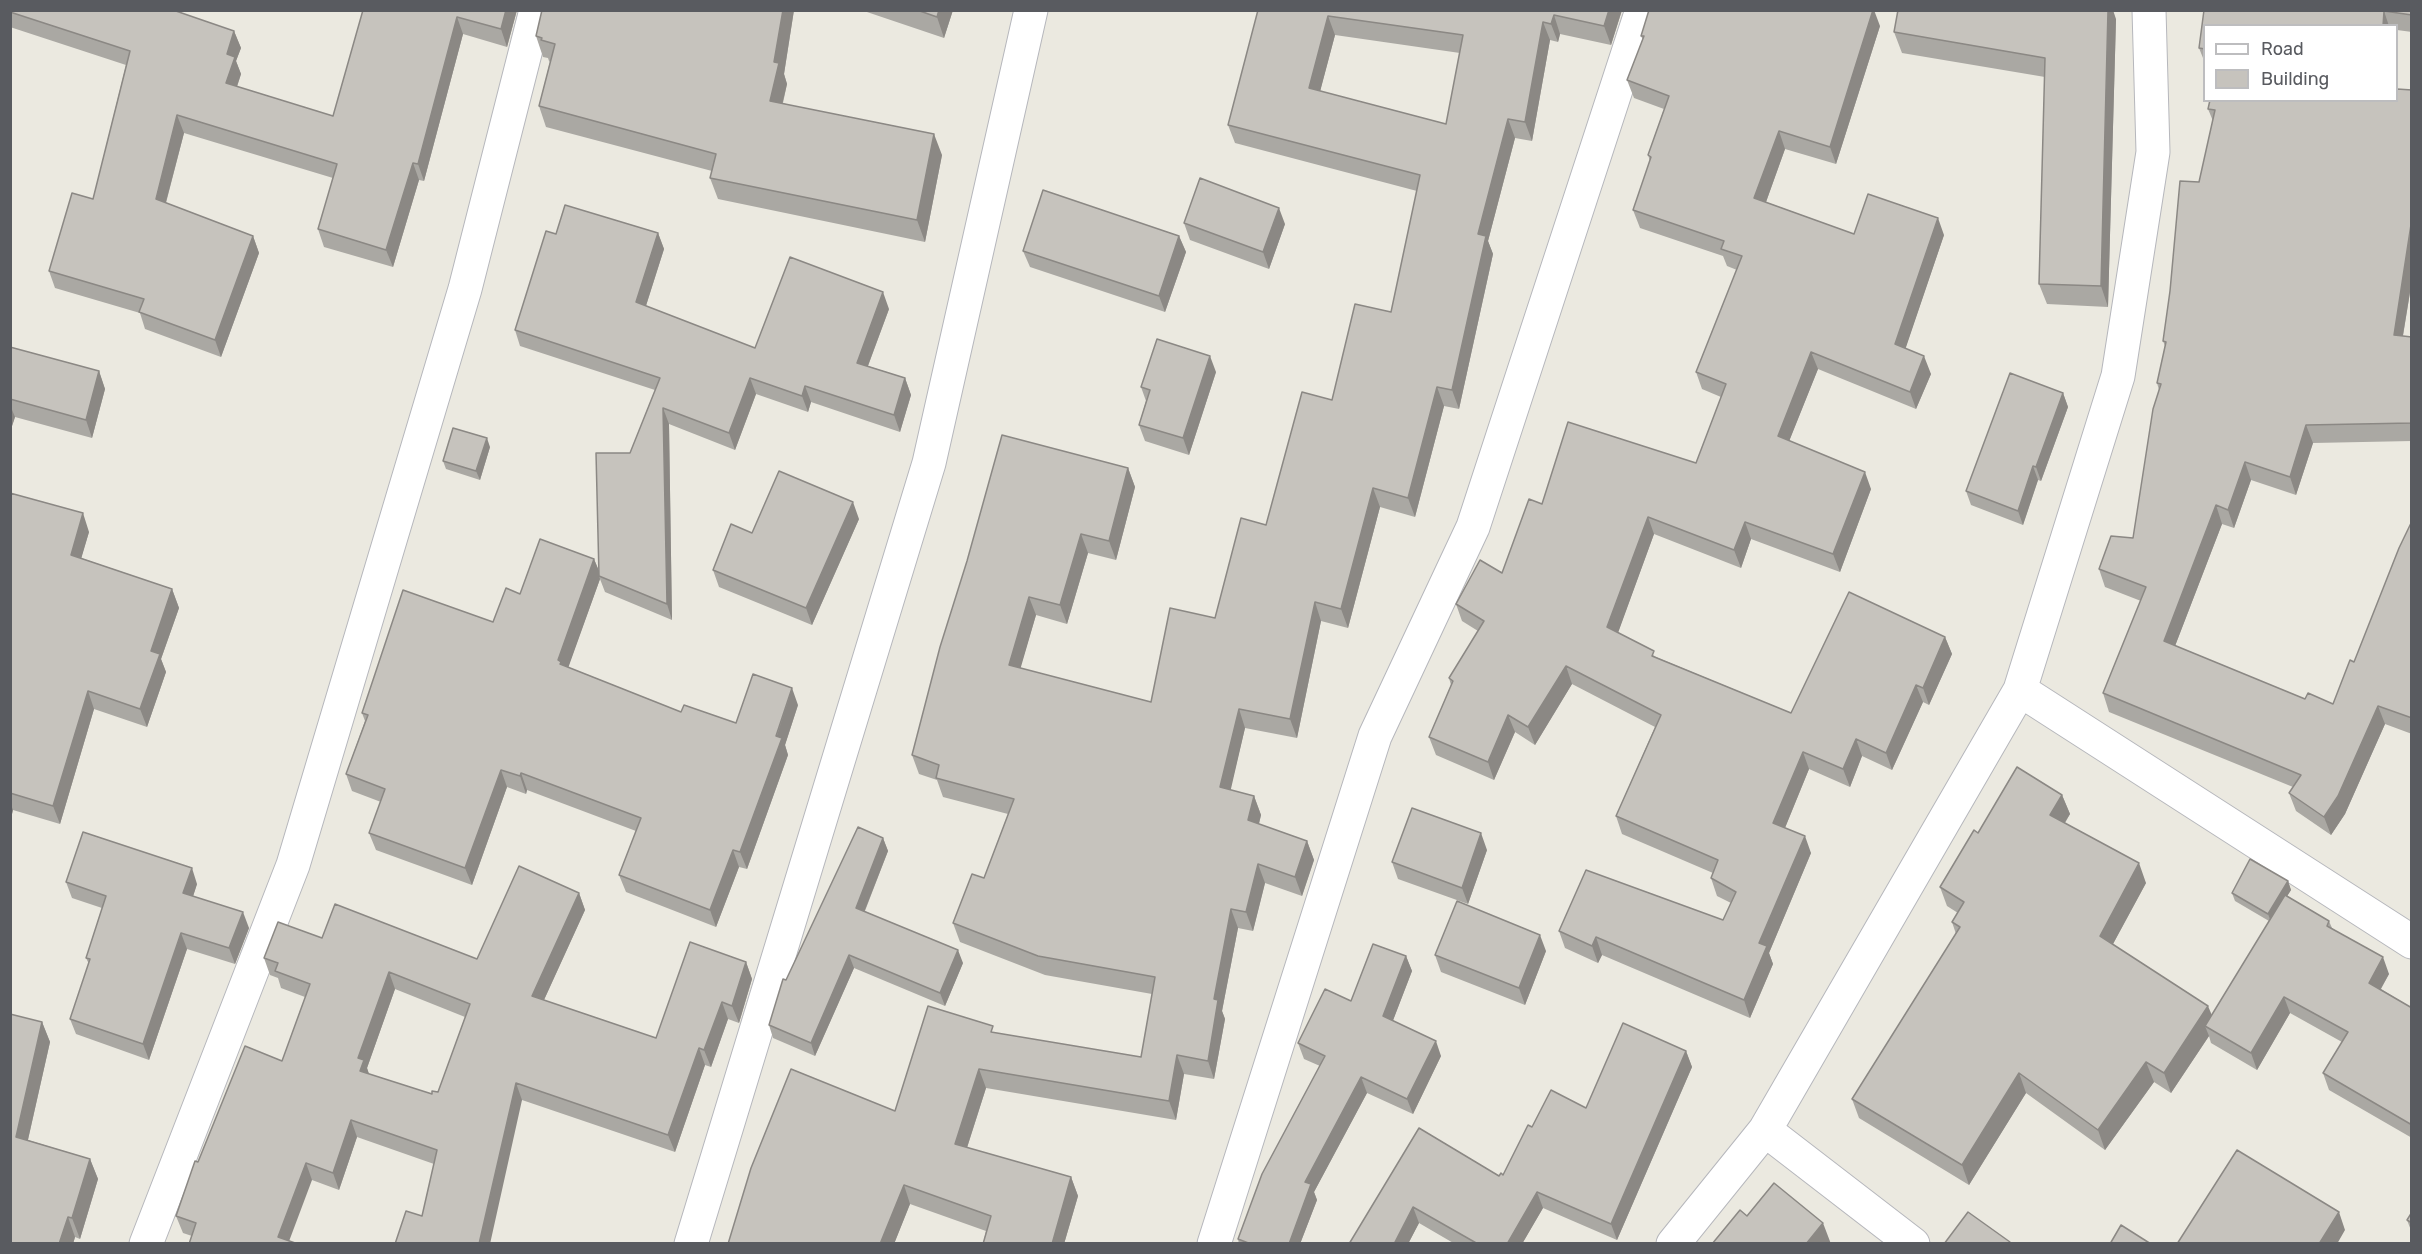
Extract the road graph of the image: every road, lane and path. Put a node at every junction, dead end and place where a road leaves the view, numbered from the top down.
1 (536, 10) edge
2 (1031, 10) edge
3 (1642, 10) edge
4 (2149, 10) edge
5 (2020, 690) junction
6 (2412, 942) edge
7 (1765, 1130) junction
8 (146, 1244) edge
9 (690, 1244) edge
10 (1214, 1244) edge
11 (1673, 1244) edge
12 (1913, 1244) edge

1 - 8 street
2 - 9 street
3 - 10 street
4 - 5 street
5 - 6 street
5 - 7 street
7 - 11 street
7 - 12 street

